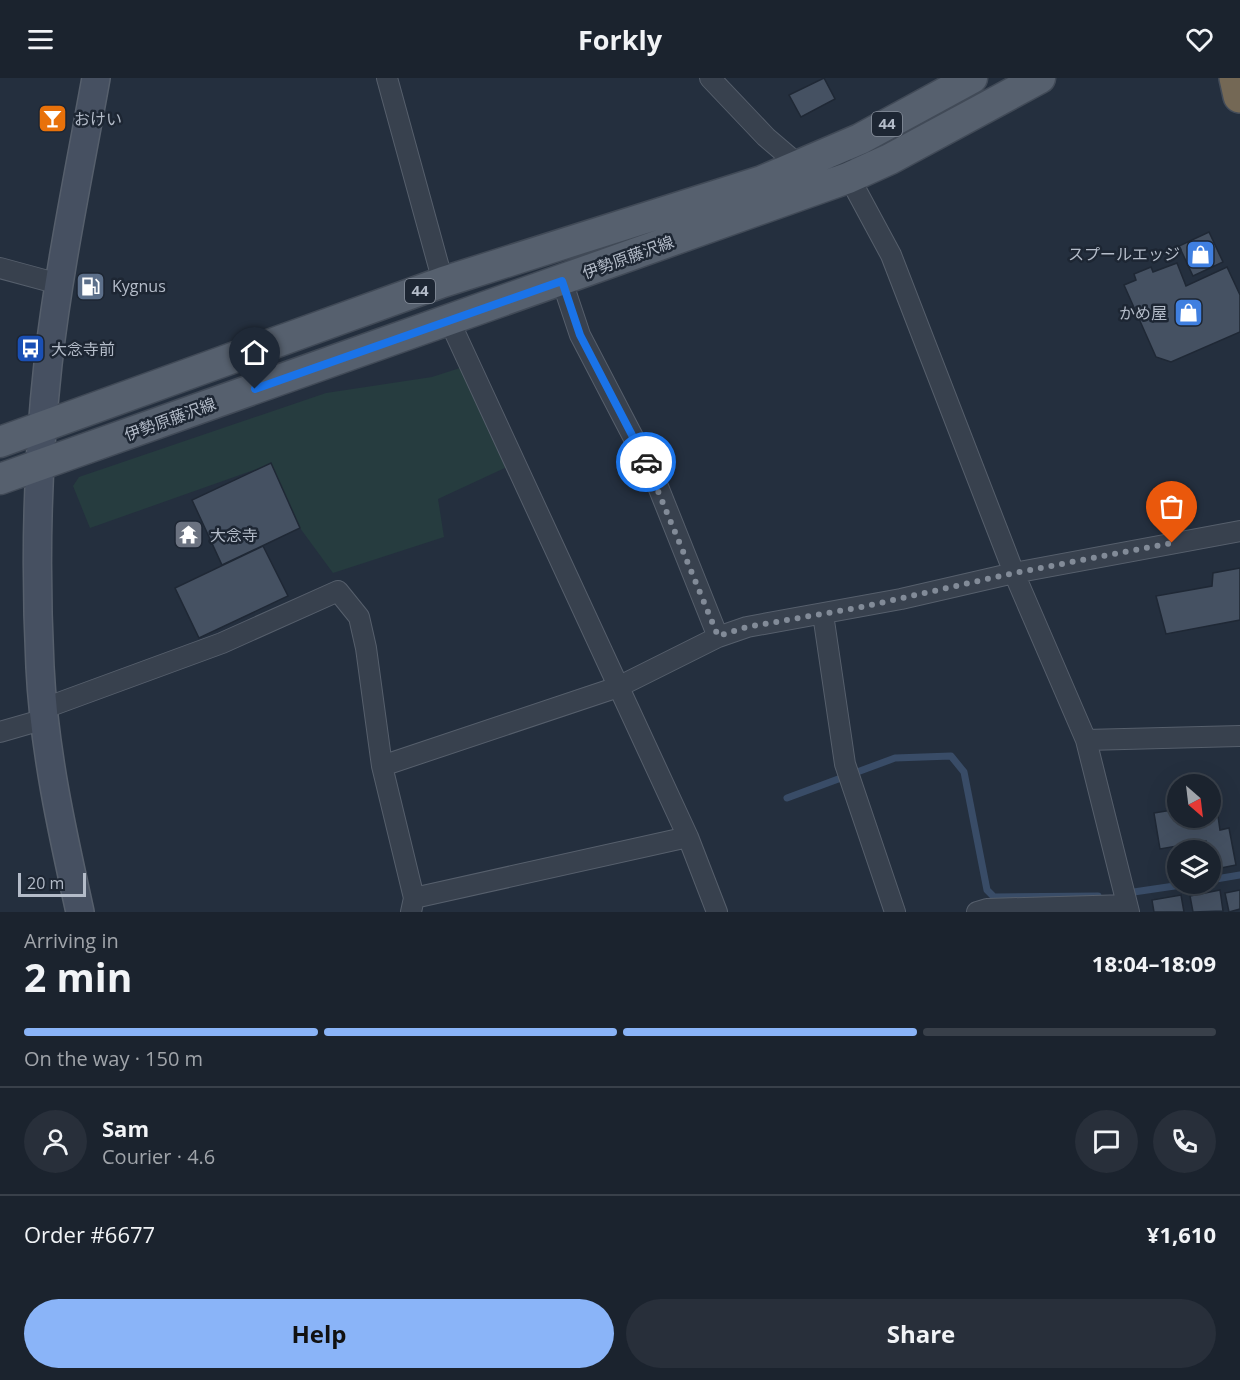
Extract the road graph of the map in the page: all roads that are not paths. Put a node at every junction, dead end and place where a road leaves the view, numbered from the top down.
1 (96, 78) edge
2 (387, 78) edge
3 (710, 78) edge
4 (972, 78) edge
5 (1040, 78) edge
6 (1236, 78) edge
7 (1240, 96) edge
8 (835, 151) junction
9 (800, 166) junction
10 (848, 178) junction
11 (0, 268) edge
12 (562, 281) junction
13 (443, 282) junction
14 (59, 285) junction
15 (449, 320) junction
16 (44, 426) junction
17 (0, 442) edge
18 (42, 464) junction
19 (0, 479) edge
20 (1240, 531) edge
21 (1014, 573) junction
22 (823, 614) junction
23 (718, 636) junction
24 (618, 687) junction
25 (45, 714) junction
26 (0, 732) edge
27 (1240, 736) edge
28 (1086, 740) junction
29 (382, 766) junction
30 (688, 837) junction
31 (412, 905) edge
32 (1128, 908) edge
33 (80, 912) edge
34 (717, 912) edge
35 (895, 912) edge
36 (977, 912) edge

1 - 14 street
2 - 13 street
3 - 9 street
4 - 8 main road, 伊勢原藤沢線 / 44
5 - 10 main road, 伊勢原藤沢線 / 44
6 - 7 highway
8 - 9 main road, 伊勢原藤沢線 / 44
8 - 10 street
9 - 10 street
9 - 13 main road, 伊勢原藤沢線 / 44
10 - 12 main road, 伊勢原藤沢線 / 44
10 - 21 street
11 - 14 street
12 - 15 main road, 伊勢原藤沢線 / 44
12 - 23 street
13 - 16 main road, 伊勢原藤沢線 / 44
14 - 16 street
15 - 18 main road, 伊勢原藤沢線 / 44
15 - 24 street
16 - 17 main road, 伊勢原藤沢線 / 44
16 - 18 street
18 - 19 main road, 伊勢原藤沢線 / 44
18 - 25 street
20 - 21 street
21 - 22 street
21 - 28 street
22 - 23 street
22 - 35 street
23 - 24 street
24 - 29 street
24 - 30 street
25 - 26 street
25 - 29 street
25 - 33 street
27 - 28 street
28 - 32 street
29 - 31 street
30 - 31 street
30 - 34 street
32 - 36 street

